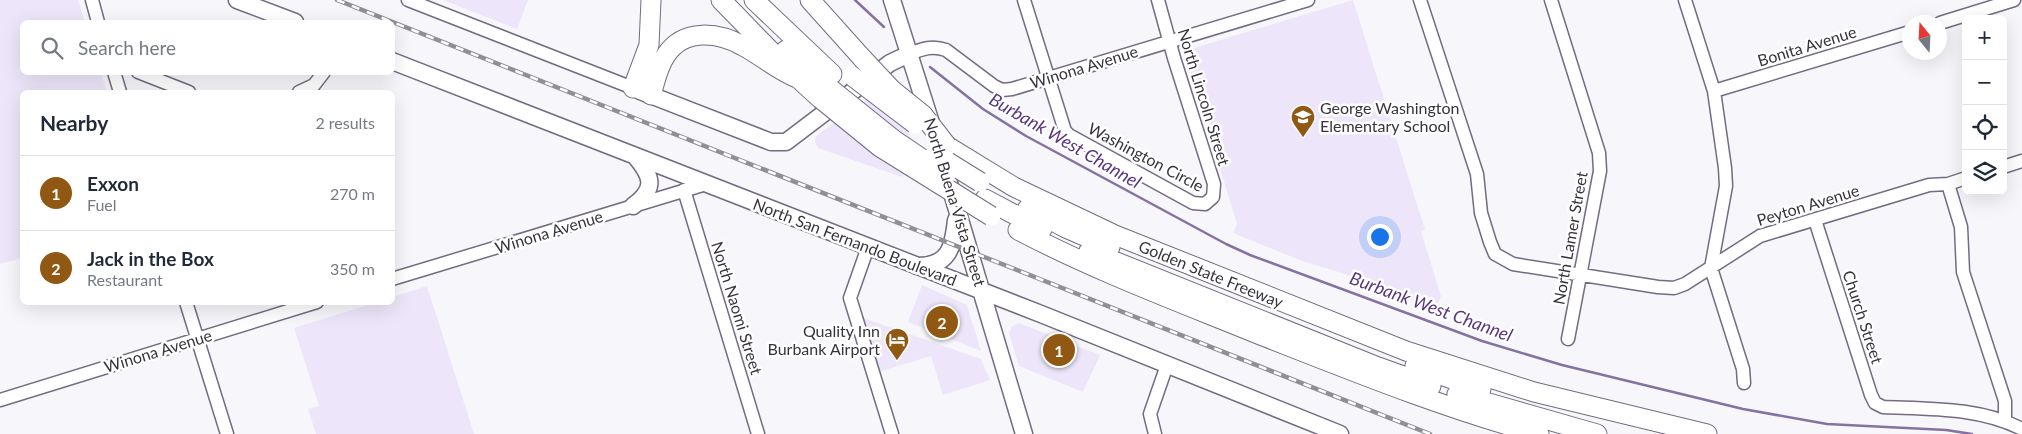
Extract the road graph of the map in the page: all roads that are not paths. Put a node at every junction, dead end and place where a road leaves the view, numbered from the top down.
1 (92, 0) edge
2 (237, 0) edge
3 (408, 0) edge
4 (651, 0) edge
5 (721, 0) edge
6 (736, 0) edge
7 (754, 0) edge
8 (772, 0) edge
9 (810, 0) edge
10 (892, 0) edge
11 (1024, 0) edge
12 (1158, 0) edge
13 (1308, 0) edge
14 (1420, 0) edge
15 (1550, 0) edge
16 (1685, 0) edge
17 (2014, 0) edge
18 (1289, 3) edge
19 (97, 20) edge
20 (290, 20) edge
21 (1947, 21) edge
22 (1902, 34) edge
23 (1170, 42) junction
24 (909, 54) junction
25 (395, 62) edge
26 (115, 75) edge
27 (146, 75) edge
28 (322, 75) edge
29 (796, 78) junction
30 (1048, 78) junction
31 (837, 87) junction
32 (633, 88) junction
33 (119, 90) edge
34 (184, 90) edge
35 (303, 90) edge
36 (1714, 91) junction
37 (651, 95) junction
38 (947, 146) junction
39 (635, 156) junction
40 (2022, 161) edge
41 (2007, 166) edge
42 (1962, 179) edge
43 (706, 184) junction
44 (1948, 184) junction
45 (684, 190) junction
46 (983, 190) junction
47 (1209, 203) joint
48 (632, 206) junction
49 (957, 210) junction
50 (1814, 220) junction
51 (868, 248) junction
52 (914, 266) junction
53 (1711, 268) junction
54 (1581, 274) junction
55 (395, 279) edge
56 (982, 292) junction
57 (187, 305) edge
58 (307, 305) edge
59 (197, 339) junction
60 (1568, 339) dead end
61 (1167, 365) junction
62 (1744, 383) dead end
63 (0, 400) edge
64 (2005, 420) junction
65 (2022, 429) edge
66 (1314, 430) edge
67 (227, 434) edge
68 (758, 434) edge
69 (892, 434) edge
70 (1024, 434) edge
71 (1155, 434) edge
72 (1340, 434) edge
73 (1539, 434) edge
74 (1597, 434) edge
75 (1651, 434) edge
76 (1707, 434) edge

1 - 19 street
2 - 20 main road
3 - 32 street
4 - 32 highway
5 - 29 highway, Golden State Freeway
6 - 31 highway
7 - 31 highway
8 - 31 highway, Golden State Freeway
9 - 38 highway, bridge
10 - 24 main road, North Buena Vista Street
11 - 30 street, Washington Circle
12 - 23 street, North Lincoln Street
13 - 18 street, Winona Avenue
14 - 54 street, Peyton Avenue
15 - 54 street, North Lamer Street
16 - 36 street
17 - 21 street
18 - 23 street, Winona Avenue
22 - 36 street, Bonita Avenue
23 - 30 street, Winona Avenue
23 - 47 street, North Lincoln Street
24 - 30 street, Winona Avenue
24 - 37 main road, Winona Avenue
24 - 49 main road, North Buena Vista Street
25 - 39 main road, North San Fernando Boulevard
26 - 33 street
27 - 34 street
28 - 35 street
29 - 31 highway, Golden State Freeway
29 - 37 highway
30 - 47 street, Washington Circle
31 - 38 highway, Golden State Freeway, bridge
31 - 46 highway, bridge
31 - 46 highway, Golden State Freeway, bridge
32 - 37 main road
36 - 53 street
38 - 46 highway, Golden State Freeway
39 - 43 main road, North San Fernando Boulevard
39 - 48 main road
40 - 41 street
42 - 44 street, Peyton Avenue
43 - 45 street, Winona Avenue
43 - 51 main road, North San Fernando Boulevard
44 - 50 street, Peyton Avenue
44 - 64 street
45 - 48 street, Winona Avenue
45 - 68 street, North Naomi Street
46 - 73 highway, Golden State Freeway
46 - 74 highway
46 - 75 highway
46 - 76 highway, Golden State Freeway
48 - 55 street, Winona Avenue
49 - 52 main road
49 - 56 main road, North Buena Vista Street
50 - 53 street, Peyton Avenue
50 - 64 street, Church Street
51 - 52 main road, North San Fernando Boulevard
51 - 69 street
52 - 56 main road, North San Fernando Boulevard
53 - 54 street, Peyton Avenue
53 - 62 street
54 - 60 street, North Lamer Street
56 - 61 main road, North San Fernando Boulevard
56 - 70 main road, North Buena Vista Street
57 - 59 street
58 - 59 street, Winona Avenue
59 - 63 street, Winona Avenue
59 - 67 street
61 - 66 main road, North San Fernando Boulevard
61 - 71 street
64 - 65 street, Church Street
66 - 72 main road, North San Fernando Boulevard

